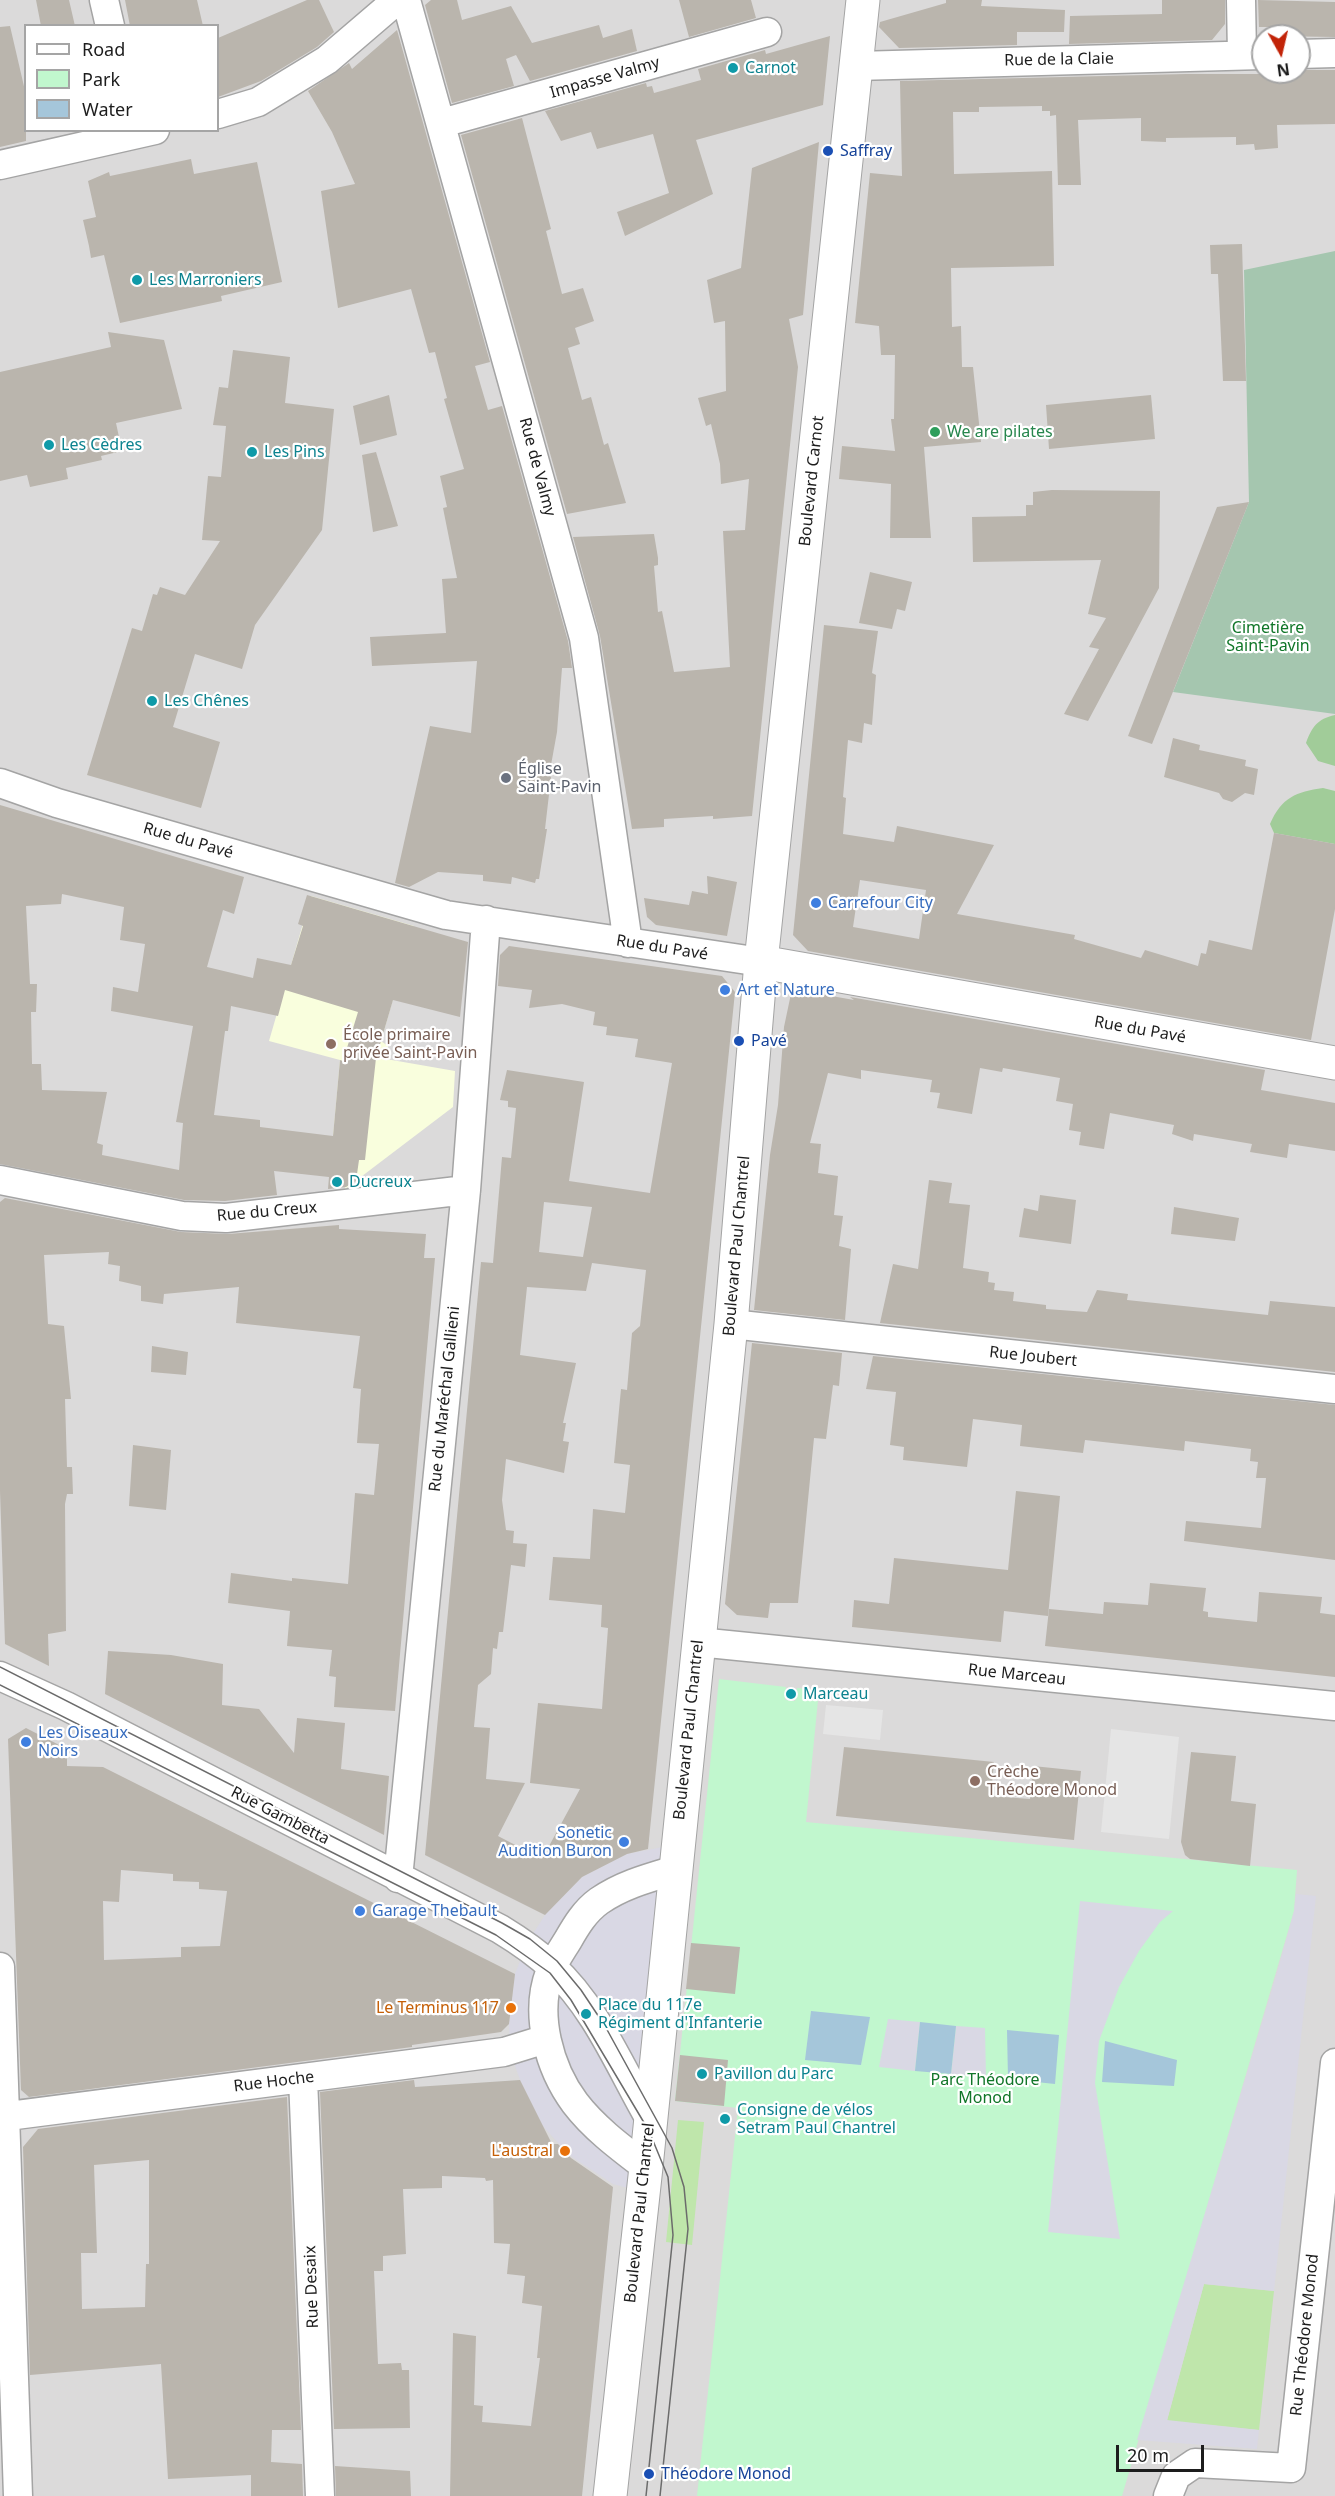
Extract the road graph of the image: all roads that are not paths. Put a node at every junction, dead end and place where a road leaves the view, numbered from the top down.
1 (104, 0) edge
2 (397, 0) edge
3 (406, 0) edge
4 (863, 0) edge
5 (1241, 0) edge
6 (110, 24) edge
7 (767, 32) dead end
8 (1251, 46) edge
9 (1335, 53) edge
10 (1311, 54) edge
11 (1251, 55) edge
12 (856, 66) junction
13 (219, 114) edge
14 (442, 123) junction
15 (141, 132) edge
16 (0, 165) edge
17 (0, 783) edge
18 (486, 920) junction
19 (628, 942) junction
20 (761, 962) junction
21 (1335, 1063) edge
22 (0, 1179) edge
23 (466, 1190) junction
24 (730, 1324) junction
25 (1335, 1389) edge
26 (698, 1642) junction
27 (0, 1676) edge
28 (1335, 1706) edge
29 (675, 1870) junction
30 (398, 1878) junction
31 (0, 1967) edge
32 (553, 1967) junction
33 (546, 2039) junction
34 (1335, 2063) edge
35 (303, 2078) junction
36 (2, 2117) edge
37 (650, 2119) junction
38 (646, 2167) junction
39 (18, 2496) edge
40 (320, 2496) edge
41 (610, 2496) edge
42 (1168, 2496) edge

1 - 6 street
2 - 13 street
3 - 14 street, Rue de Valmy
4 - 12 street, Boulevard Carnot
5 - 8 street
7 - 14 street, Impasse Valmy
9 - 10 street
11 - 12 street, Rue de la Claie
12 - 20 street, Boulevard Carnot
14 - 19 street, Rue de Valmy
15 - 16 street
17 - 18 street, Rue du Pavé
18 - 19 street, Rue du Pavé
18 - 23 street, Rue du Maréchal Gallieni
19 - 20 street, Rue du Pavé
20 - 21 street, Rue du Pavé
20 - 24 street, Boulevard Paul Chantrel
22 - 23 street, Rue du Creux
23 - 30 street, Rue du Maréchal Gallieni
24 - 25 street, Rue Joubert
24 - 26 street, Boulevard Paul Chantrel
26 - 28 street, Rue Marceau
26 - 29 street, Boulevard Paul Chantrel
27 - 30 street, Rue Gambetta
29 - 32 street
29 - 37 street, Boulevard Paul Chantrel
30 - 32 street, Rue Gambetta
31 - 36 street
32 - 33 street
32 - 37 street, Rue Gambetta
33 - 35 street, Rue Hoche
33 - 38 street
34 - 42 street, Rue Théodore Monod
35 - 36 street, Rue Hoche
35 - 40 street, Rue Desaix
36 - 39 street
37 - 38 street, Boulevard Paul Chantrel
38 - 41 street, Boulevard Paul Chantrel

